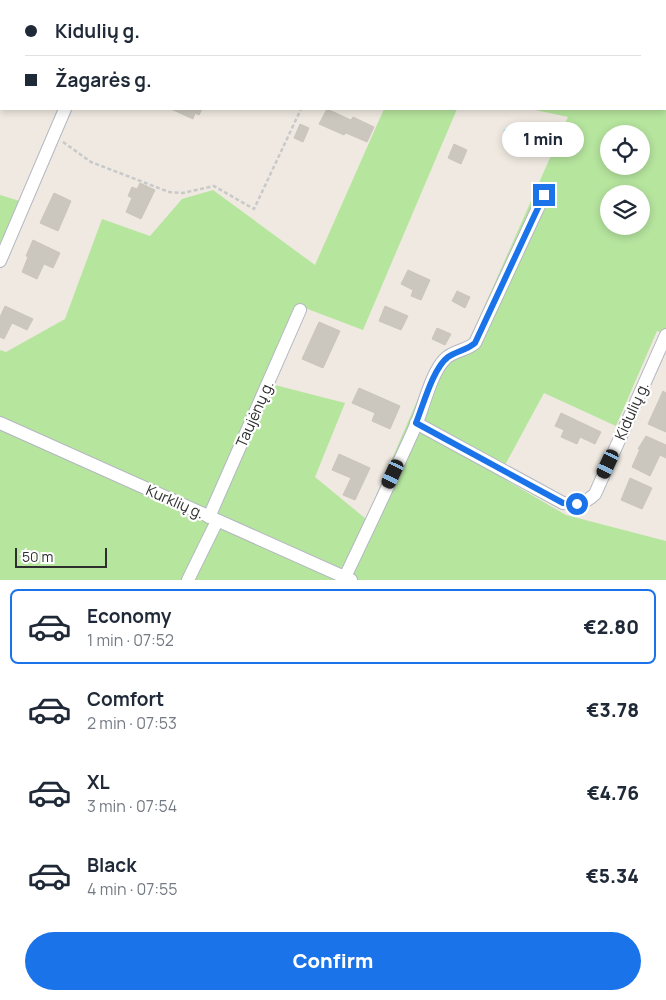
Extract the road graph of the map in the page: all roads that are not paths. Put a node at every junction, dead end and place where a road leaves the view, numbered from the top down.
1 (65, 110) edge
2 (544, 195) dead end
3 (0, 261) edge
4 (300, 310) dead end
5 (666, 335) edge
6 (0, 423) edge
7 (416, 423) junction
8 (213, 519) junction
9 (348, 579) edge
10 (188, 580) edge

1 - 3 street
2 - 7 street
4 - 8 street, Taujėnų g.
5 - 7 street, Kidulių g.
6 - 8 street, Kurklių g.
7 - 9 street
8 - 9 street, Kurklių g.
8 - 10 street, Taujėnų g.

